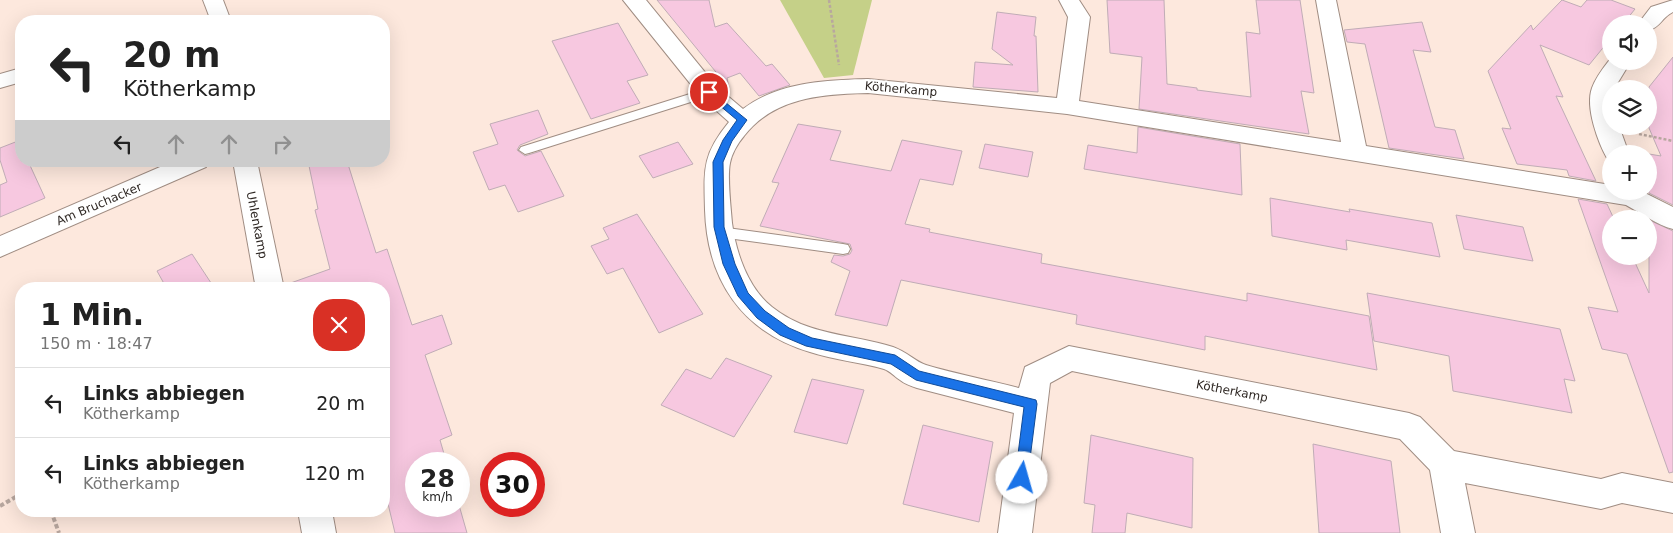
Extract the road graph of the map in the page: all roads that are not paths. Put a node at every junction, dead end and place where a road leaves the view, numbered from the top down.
1 (213, 0) edge
2 (633, 0) edge
3 (1069, 0) edge
4 (1326, 0) edge
5 (1673, 5) edge
6 (219, 15) edge
7 (1656, 15) edge
8 (1614, 70) edge
9 (15, 76) edge
10 (0, 80) edge
11 (709, 92) junction
12 (1066, 107) junction
13 (742, 120) junction
14 (1614, 145) edge
15 (525, 150) dead end
16 (1355, 154) junction
17 (183, 167) edge
18 (246, 167) edge
19 (1602, 190) edge
20 (1641, 200) edge
21 (1673, 220) edge
22 (720, 232) junction
23 (0, 247) edge
24 (843, 250) dead end
25 (269, 282) edge
26 (1031, 404) junction
27 (1444, 464) junction
28 (1673, 498) edge
29 (316, 517) edge
30 (318, 533) edge
31 (1015, 533) edge
32 (1458, 533) edge

1 - 6 street
2 - 11 street
3 - 12 street
4 - 16 street
5 - 7 street
8 - 14 street
9 - 10 street
11 - 13 street
11 - 15 lane
12 - 13 street, Kötherkamp
12 - 16 street, Kötherkamp
13 - 22 street, Kötherkamp
16 - 19 street, Kötherkamp
17 - 23 street, Am Bruchacker
18 - 25 street, Uhlenkamp
20 - 21 street, Kötherkamp
22 - 24 lane
22 - 26 street, Kötherkamp
26 - 27 street, Kötherkamp
26 - 31 street, Kötherkamp
27 - 28 street
27 - 32 street
29 - 30 street

